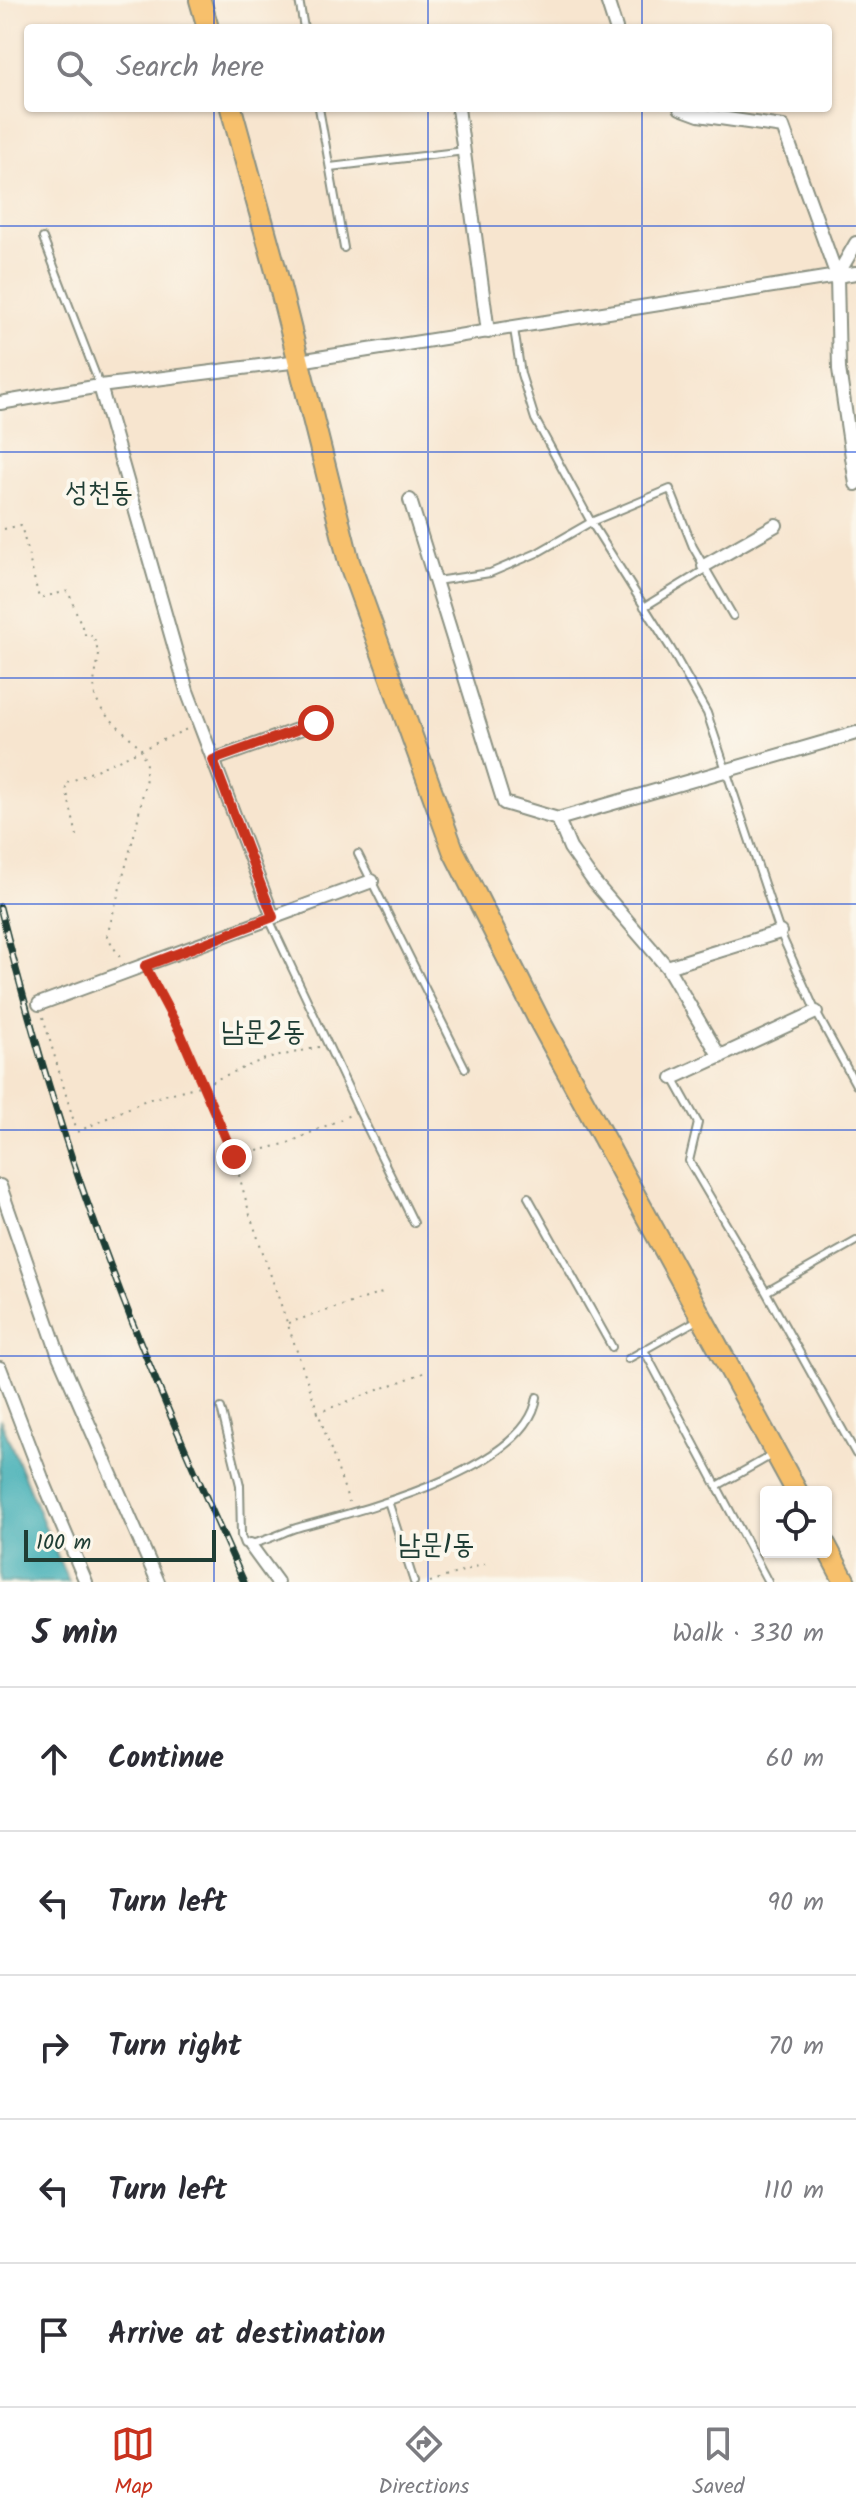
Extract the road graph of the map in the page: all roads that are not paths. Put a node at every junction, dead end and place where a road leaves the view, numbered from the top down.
1 (200, 0) edge
2 (299, 0) edge
3 (607, 0) edge
4 (207, 24) edge
5 (303, 24) edge
6 (615, 24) edge
7 (232, 112) edge
8 (320, 112) edge
9 (459, 112) edge
10 (691, 112) edge
11 (465, 151) junction
12 (330, 167) junction
13 (43, 238) dead end
14 (856, 243) edge
15 (344, 248) dead end
16 (856, 273) edge
17 (837, 276) junction
18 (514, 329) junction
19 (488, 332) junction
20 (299, 361) junction
21 (100, 386) junction
22 (0, 403) edge
23 (856, 484) edge
24 (410, 500) dead end
25 (591, 522) junction
26 (776, 525) dead end
27 (705, 568) junction
28 (436, 581) junction
29 (644, 607) junction
30 (733, 616) dead end
31 (316, 723) dead end
32 (856, 733) edge
33 (213, 760) junction
34 (727, 768) junction
35 (558, 819) junction
36 (358, 854) dead end
37 (372, 881) junction
38 (271, 918) junction
39 (780, 932) junction
40 (667, 967) junction
41 (39, 1004) road end
42 (816, 1012) junction
43 (720, 1057) junction
44 (465, 1068) dead end
45 (673, 1078) joint
46 (856, 1085) edge
47 (0, 1186) edge
48 (528, 1197) dead end
49 (414, 1223) dead end
50 (856, 1241) edge
51 (766, 1292) junction
52 (702, 1318) junction
53 (612, 1347) dead end
54 (644, 1350) junction
55 (628, 1359) dead end
56 (0, 1368) edge
57 (537, 1397) dead end
58 (221, 1408) dead end
59 (775, 1453) junction
60 (856, 1454) edge
61 (717, 1486) junction
62 (794, 1486) edge
63 (388, 1501) junction
64 (250, 1545) junction
65 (832, 1557) edge
66 (86, 1582) edge
67 (158, 1582) edge
68 (277, 1582) edge
69 (414, 1582) edge
70 (768, 1582) edge
71 (845, 1582) edge

1 - 4 main road
2 - 5 lane
3 - 6 street
7 - 20 main road
8 - 12 lane
9 - 11 street
10 - 17 street
11 - 12 lane
11 - 19 street
12 - 15 lane
13 - 21 lane
14 - 17 street
16 - 17 street
17 - 18 street
17 - 23 street
18 - 19 street
18 - 25 lane
19 - 20 street
20 - 21 street
20 - 52 main road
21 - 22 street
21 - 33 street
24 - 28 street
25 - 27 lane
25 - 28 lane
25 - 29 lane
26 - 27 street
27 - 29 lane
27 - 30 lane
28 - 35 street
29 - 34 lane
31 - 33 street
32 - 34 street
33 - 38 street
34 - 35 street
34 - 39 lane
35 - 40 street
36 - 37 lane
37 - 38 street
37 - 44 lane
38 - 41 street
38 - 49 lane
39 - 40 street
39 - 42 lane
40 - 43 street
42 - 43 street
42 - 46 lane
43 - 45 street
45 - 51 lane
47 - 67 street
48 - 53 lane
50 - 51 lane
51 - 60 lane
52 - 54 lane
52 - 59 main road
54 - 55 lane
54 - 61 lane
56 - 66 street
57 - 63 lane
58 - 64 lane
59 - 61 lane
59 - 62 main road
61 - 70 lane
63 - 64 lane
63 - 69 lane
64 - 68 street
65 - 71 main road

